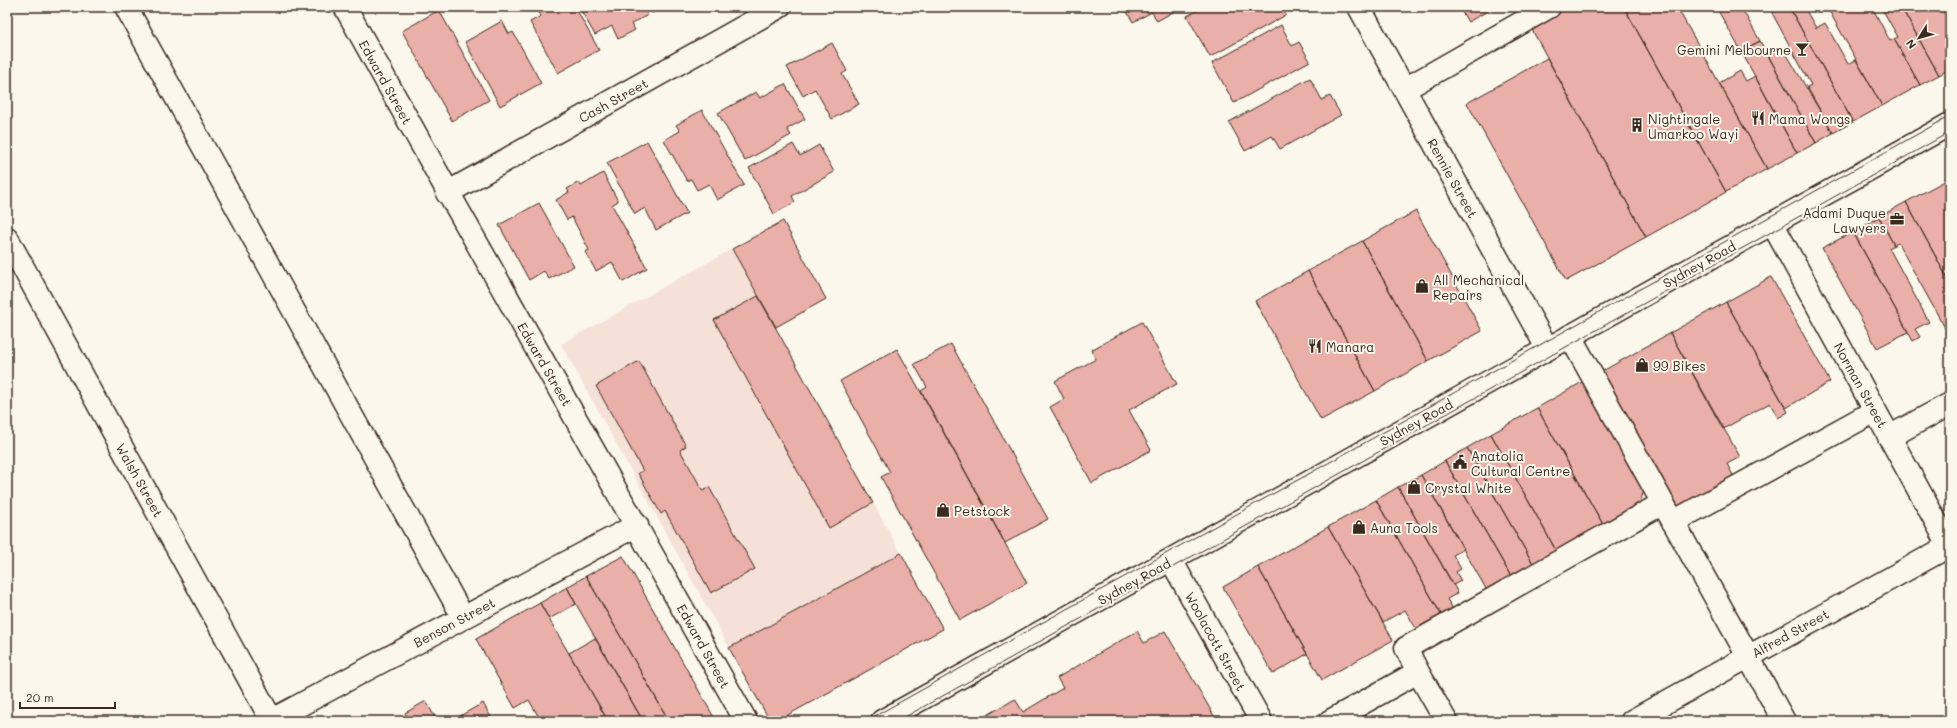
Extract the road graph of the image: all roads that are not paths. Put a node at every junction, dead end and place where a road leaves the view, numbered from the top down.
1 (126, 7) edge
2 (345, 7) edge
3 (779, 7) edge
4 (1359, 7) edge
5 (1549, 7) edge
6 (1405, 89) junction
7 (1950, 124) edge
8 (447, 193) junction
9 (1772, 223) junction
10 (7, 238) edge
11 (1570, 336) junction
12 (1546, 348) junction
13 (1950, 404) edge
14 (1875, 411) junction
15 (1889, 437) junction
16 (1663, 502) junction
17 (1673, 522) junction
18 (637, 525) junction
19 (1950, 546) edge
20 (1171, 560) junction
21 (463, 617) junction
22 (1748, 656) junction
23 (1418, 672) junction
24 (272, 721) edge
25 (746, 721) edge
26 (882, 721) edge
27 (1261, 721) edge
28 (1330, 721) edge
29 (1446, 721) edge
30 (1632, 721) edge
31 (1784, 721) edge

1 - 21 main road
2 - 8 main road, Edward Street
3 - 8 main road, Cash Street
4 - 6 main road, Rennie Street
5 - 6 main road
6 - 12 main road, Rennie Street
7 - 9 main road, Sydney Road
8 - 18 main road, Edward Street
9 - 11 main road, Sydney Road
9 - 14 main road, Norman Street
10 - 24 main road, Walsh Street
11 - 12 main road, Sydney Road
11 - 16 main road
12 - 20 main road, Sydney Road
13 - 15 main road
14 - 15 main road, Norman Street
14 - 17 main road
15 - 19 main road, Norman Street
16 - 17 main road
16 - 23 main road
17 - 22 main road
18 - 21 main road, Benson Street
18 - 25 main road, Edward Street
19 - 22 main road, Alfred Street
20 - 26 main road, Sydney Road
20 - 27 main road, Woolacott Street
21 - 24 main road, Benson Street
22 - 30 main road, Alfred Street
22 - 31 main road
23 - 28 main road
23 - 29 main road

